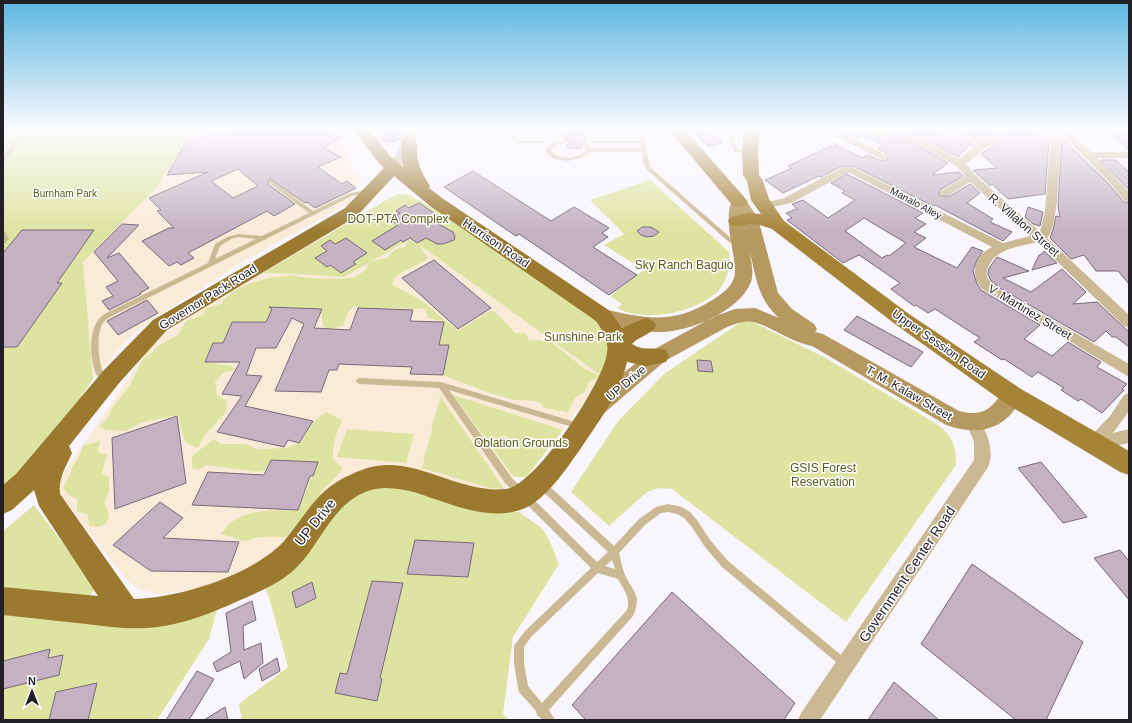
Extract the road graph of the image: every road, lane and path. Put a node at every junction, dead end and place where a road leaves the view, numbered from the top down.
1 (960, 164) edge
2 (372, 165) edge
3 (375, 165) edge
4 (395, 165) edge
5 (413, 165) edge
6 (647, 165) edge
7 (707, 165) edge
8 (751, 165) edge
9 (1053, 165) edge
10 (1098, 165) edge
11 (393, 168) junction
12 (751, 175) junction
13 (971, 177) junction
14 (721, 180) junction
15 (271, 182) dead end
16 (372, 190) junction
17 (945, 193) dead end
18 (1129, 199) edge
19 (739, 202) joint
20 (443, 207) junction
21 (351, 212) junction
22 (312, 214) junction
23 (750, 215) junction
24 (3, 233) edge
25 (262, 238) junction
26 (1038, 238) junction
27 (3, 242) edge
28 (741, 246) junction
29 (1002, 247) junction
30 (211, 263) junction
31 (766, 287) junction
32 (734, 294) junction
33 (184, 310) junction
34 (747, 315) junction
35 (603, 316) junction
36 (1129, 323) edge
37 (646, 326) junction
38 (816, 339) junction
39 (619, 347) junction
40 (658, 356) junction
41 (1129, 371) edge
42 (112, 376) junction
43 (360, 381) dead end
44 (441, 385) junction
45 (1129, 399) edge
46 (1016, 403) junction
47 (588, 418) junction
48 (974, 423) junction
49 (1129, 436) edge
50 (1093, 444) junction
51 (1129, 464) edge
52 (532, 488) junction
53 (3, 502) edge
54 (614, 552) junction
55 (597, 568) junction
56 (621, 576) junction
57 (3, 600) edge
58 (127, 614) junction
59 (845, 664) junction
60 (541, 711) junction
61 (550, 720) edge
62 (808, 720) edge

1 - 13 street, R. Villalon Street
2 - 16 highway
3 - 11 highway
4 - 11 highway
5 - 20 highway
6 - 28 lane
7 - 14 main road
8 - 12 main road
9 - 26 street
10 - 18 street
11 - 16 highway, Governor Pack Road
11 - 20 highway, Harrison Road
12 - 14 main road
12 - 23 main road
13 - 17 street
13 - 26 street, R. Villalon Street
14 - 19 main road
15 - 22 lane
16 - 21 highway, Governor Pack Road
16 - 22 lane
19 - 23 main road, T. M. Kalaw Street
20 - 21 highway
20 - 35 highway, Harrison Road
21 - 33 highway, Governor Pack Road
22 - 25 lane
23 - 28 main road, T. M. Kalaw Street
23 - 29 street, Manalo Alley
23 - 31 main road, T. M. Kalaw Street
23 - 46 main road, Upper Session Road
24 - 27 lane
25 - 30 lane
25 - 30 lane
26 - 29 street, V. Martinez Street
26 - 36 street, R. Villalon Street
28 - 32 main road, T. M. Kalaw Street
29 - 41 street, V. Martinez Street
30 - 42 lane
31 - 32 main road
31 - 38 main road, T. M. Kalaw Street
32 - 34 main road
32 - 37 main road
33 - 42 highway, Governor Pack Road
33 - 58 highway
34 - 38 main road, T. M. Kalaw Street
34 - 40 main road, T. M. Kalaw Street
35 - 37 main road
35 - 39 highway
37 - 39 highway
37 - 40 main road
38 - 48 main road, T. M. Kalaw Street
39 - 40 highway
39 - 47 highway, UP Drive
40 - 47 main road, UP Drive
42 - 53 highway, Governor Pack Road
43 - 44 lane
44 - 47 lane
44 - 52 lane
45 - 50 street
46 - 48 main road, T. M. Kalaw Street
46 - 50 main road, Upper Session Road
47 - 52 highway, UP Drive
48 - 59 street, Government Center Road
49 - 50 street
50 - 51 main road, Upper Session Road
52 - 54 lane
52 - 55 lane
52 - 58 highway, UP Drive
54 - 55 lane
54 - 56 lane
54 - 59 lane
55 - 56 lane
55 - 60 lane
56 - 60 lane
57 - 58 highway, UP Drive
59 - 62 street, Government Center Road
60 - 61 lane

